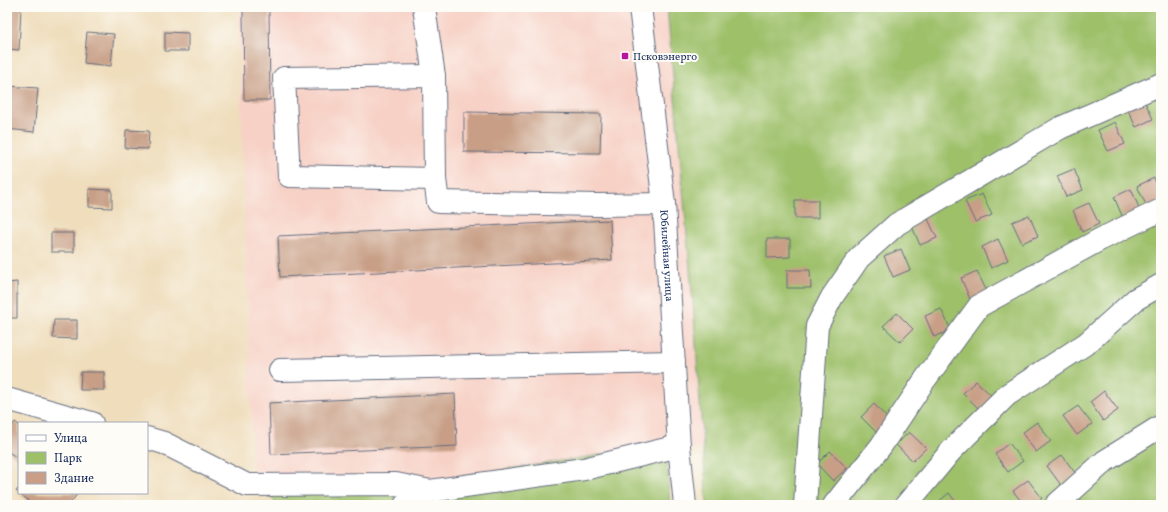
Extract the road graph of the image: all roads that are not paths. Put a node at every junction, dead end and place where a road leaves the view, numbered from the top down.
1 (424, 7) edge
2 (640, 7) edge
3 (434, 76) junction
4 (1161, 84) edge
5 (435, 179) junction
6 (664, 204) junction
7 (1161, 210) edge
8 (1161, 285) edge
9 (674, 362) junction
10 (280, 370) dead end
11 (7, 399) edge
12 (88, 422) edge
13 (1161, 426) edge
14 (148, 438) edge
15 (679, 446) junction
16 (430, 492) junction
17 (405, 505) edge
18 (684, 505) edge
19 (804, 505) edge
20 (834, 505) edge
21 (906, 505) edge
22 (1056, 505) edge

1 - 3 street
2 - 6 street, Юбилейная улица
3 - 5 street
3 - 5 street
4 - 19 street
5 - 6 street
6 - 9 street, Юбилейная улица
7 - 20 street
8 - 21 street
9 - 10 street
9 - 15 street, Юбилейная улица
11 - 12 street
13 - 22 street
14 - 16 street
15 - 16 street
15 - 18 street, Юбилейная улица
16 - 17 street

